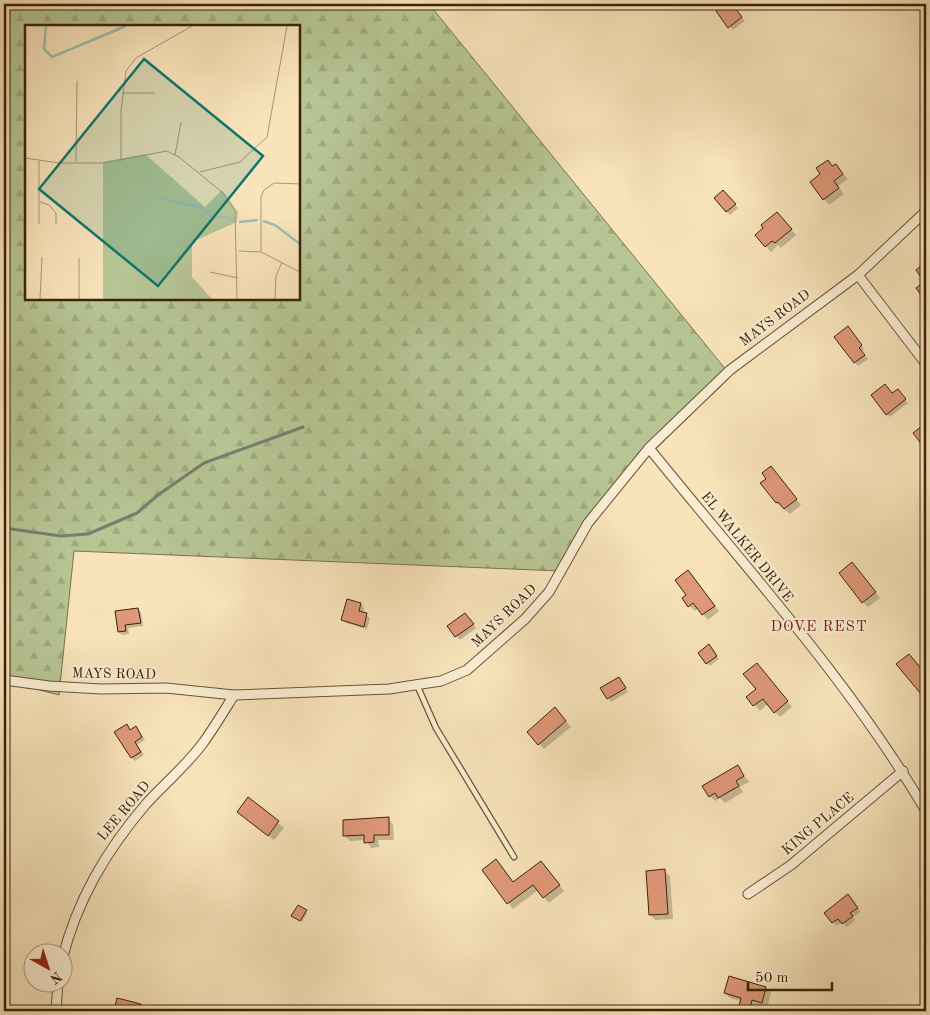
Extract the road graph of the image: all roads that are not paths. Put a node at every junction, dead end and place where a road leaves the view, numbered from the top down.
1 (926, 211) edge
2 (858, 275) junction
3 (926, 364) edge
4 (649, 448) junction
5 (4, 680) edge
6 (417, 685) junction
7 (234, 695) junction
8 (903, 771) junction
9 (926, 811) edge
10 (514, 857) dead end
11 (748, 894) dead end
12 (66, 942) edge
13 (57, 992) edge
14 (56, 1011) edge

1 - 2 street, MAYS ROAD
2 - 3 street
2 - 4 street, MAYS ROAD
4 - 6 street, MAYS ROAD
4 - 8 street, EL WALKER DRIVE
5 - 7 street, MAYS ROAD
6 - 7 street, MAYS ROAD
6 - 10 lane
7 - 12 street, LEE ROAD
8 - 9 street, EL WALKER DRIVE
8 - 11 street, KING PLACE
13 - 14 street

